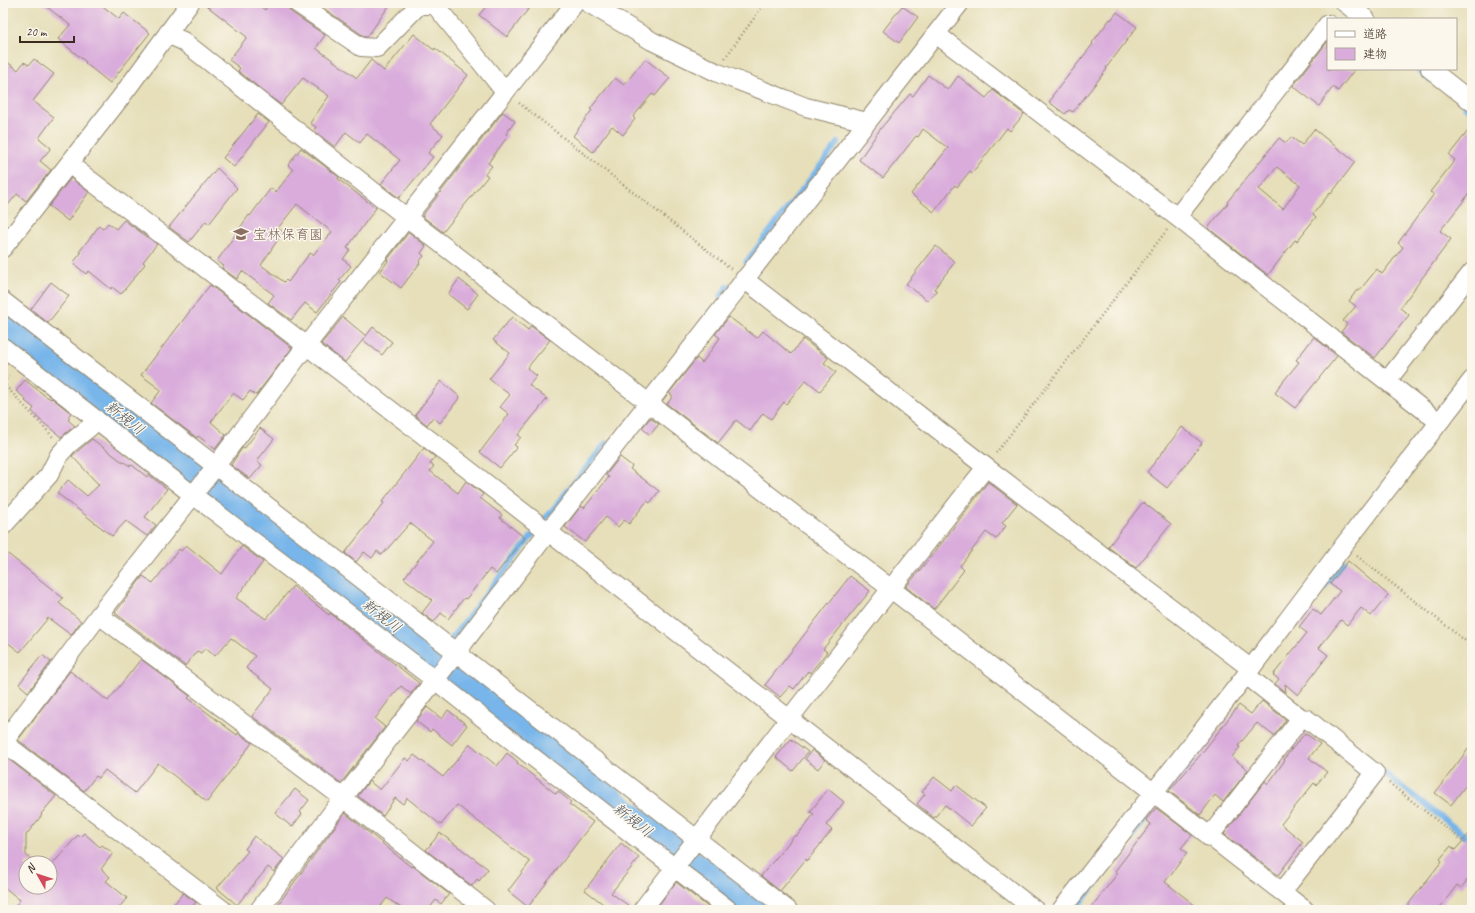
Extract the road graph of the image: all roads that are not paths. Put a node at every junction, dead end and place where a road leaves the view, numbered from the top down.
1 (190, 3) edge
2 (297, 3) edge
3 (574, 3) edge
4 (588, 3) edge
5 (960, 3) edge
6 (1345, 3) edge
7 (1333, 18) edge
8 (1365, 18) edge
9 (1327, 25) edge
10 (166, 34) junction
11 (936, 34) junction
12 (1431, 70) edge
13 (505, 92) junction
14 (1472, 102) edge
15 (867, 122) junction
16 (69, 164) junction
17 (406, 217) junction
18 (1177, 217) junction
19 (3, 248) edge
20 (1472, 272) edge
21 (744, 279) junction
22 (3, 301) edge
23 (306, 346) junction
24 (3, 347) edge
25 (1472, 380) edge
26 (1386, 381) junction
27 (649, 403) junction
28 (96, 419) junction
29 (1439, 422) junction
30 (986, 466) junction
31 (214, 468) junction
32 (195, 493) junction
33 (3, 526) edge
34 (548, 532) junction
35 (890, 588) junction
36 (100, 615) junction
37 (450, 649) junction
38 (1248, 672) junction
39 (436, 679) junction
40 (1301, 718) junction
41 (789, 719) junction
42 (3, 742) edge
43 (1153, 793) junction
44 (343, 798) junction
45 (1209, 837) junction
46 (695, 842) junction
47 (676, 867) junction
48 (1282, 892) junction
49 (223, 910) edge
50 (259, 910) edge
51 (486, 910) edge
52 (642, 910) edge
53 (729, 910) edge
54 (788, 910) edge
55 (1035, 910) edge
56 (1061, 910) edge
57 (1305, 910) edge

1 - 10 street
2 - 13 street
3 - 13 street
4 - 15 street
5 - 11 street
6 - 7 street
6 - 8 street
9 - 18 street
10 - 16 street
10 - 17 street
11 - 15 street
11 - 18 street
12 - 14 street
13 - 17 street
15 - 21 street
16 - 19 street
16 - 23 street
17 - 23 street
17 - 27 street
18 - 26 street
20 - 26 street
21 - 27 street
21 - 30 street
22 - 31 street
23 - 31 street
23 - 34 street
24 - 28 street
25 - 29 street
26 - 29 street
27 - 34 street
27 - 35 street
28 - 32 street
28 - 33 street
29 - 38 street
30 - 35 street
30 - 38 street
31 - 32 street
31 - 37 street
32 - 36 street
32 - 39 street
34 - 37 street
34 - 41 street
35 - 41 street
35 - 43 street
36 - 42 street
36 - 44 street
37 - 39 street
37 - 46 street
38 - 40 street
38 - 43 street
39 - 44 street
39 - 47 street
40 - 45 street
40 - 48 street
41 - 46 street
41 - 55 street
42 - 49 street
43 - 45 street
43 - 56 street
44 - 50 street
44 - 51 street
45 - 48 street
46 - 47 street
46 - 54 street
47 - 52 street
47 - 53 street
48 - 57 street

